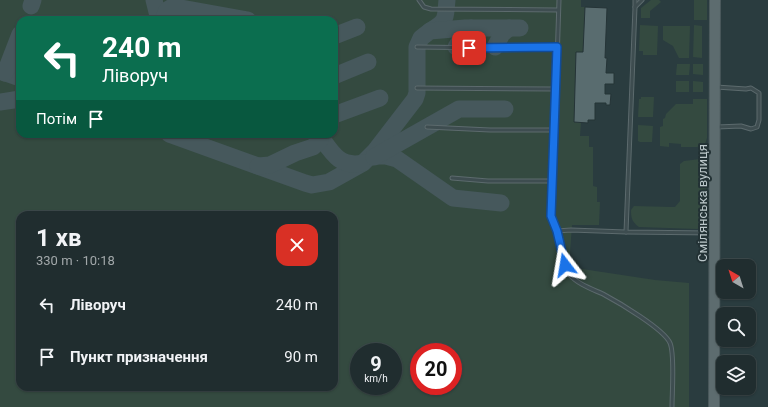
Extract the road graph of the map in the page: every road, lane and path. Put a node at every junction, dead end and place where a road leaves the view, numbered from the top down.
1 (419, 0) edge
2 (559, 0) edge
3 (635, 0) edge
4 (642, 0) edge
5 (715, 0) edge
6 (635, 7) junction
7 (558, 10) junction
8 (417, 47) dead end
9 (557, 47) junction
10 (715, 87) junction
11 (417, 88) dead end
12 (556, 89) junction
13 (427, 127) dead end
14 (715, 127) junction
15 (554, 130) junction
16 (452, 178) dead end
17 (553, 181) junction
18 (557, 231) junction
19 (626, 232) junction
20 (715, 233) junction
21 (672, 407) edge
22 (714, 407) edge

1 - 7 lane
2 - 7 lane
3 - 6 lane
4 - 6 lane
5 - 10 main road, Смілянська вулиця
6 - 19 lane
7 - 9 lane
8 - 9 lane
9 - 12 lane
10 - 14 main road, Смілянська вулиця
10 - 14 lane
11 - 12 lane
12 - 15 lane
13 - 15 lane
14 - 20 main road, Смілянська вулиця
15 - 17 lane
16 - 17 lane
17 - 18 lane
18 - 19 lane
18 - 21 lane
19 - 20 lane
20 - 22 main road, Смілянська вулиця

